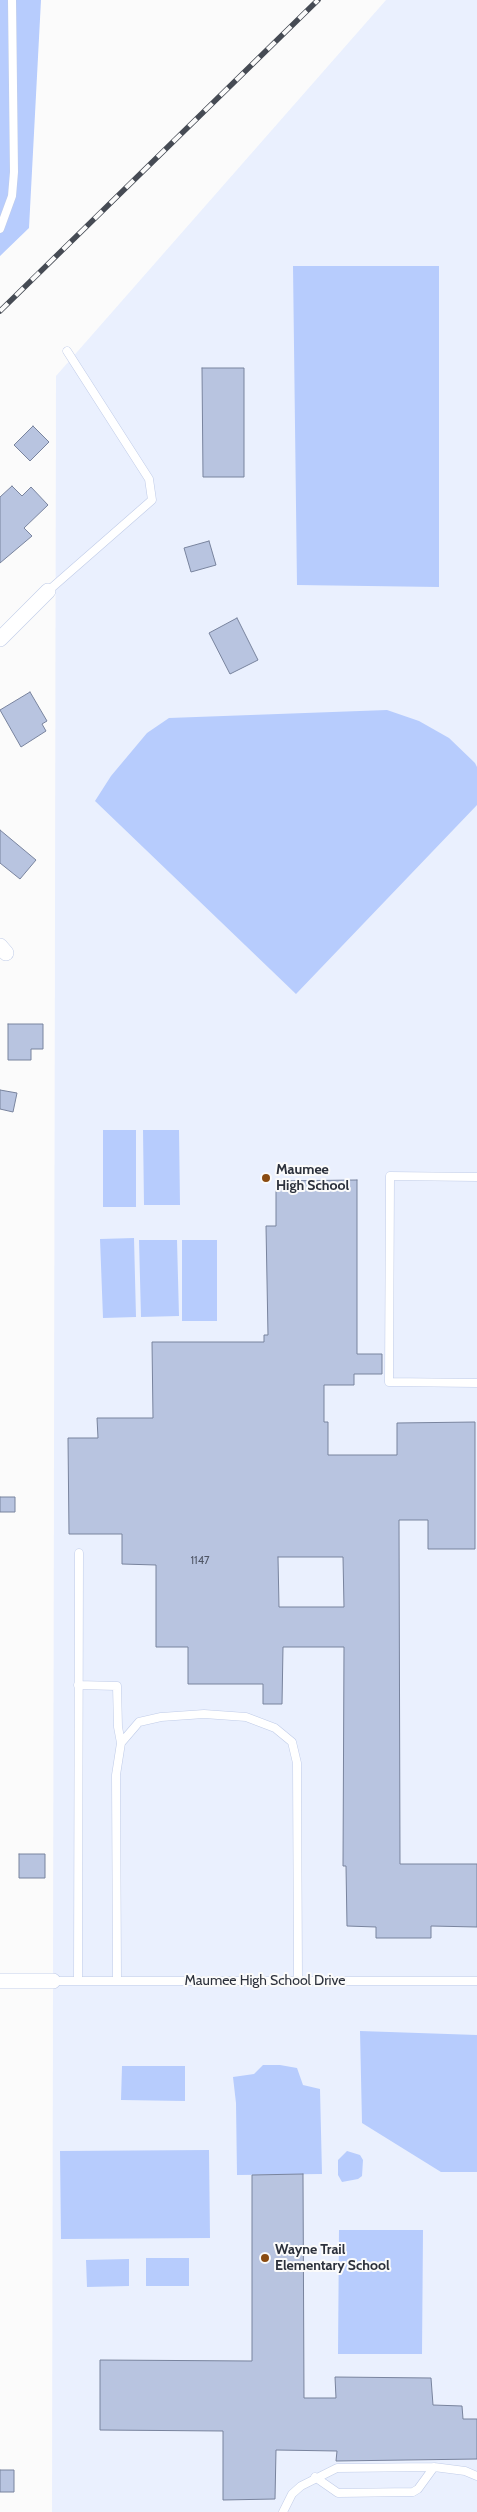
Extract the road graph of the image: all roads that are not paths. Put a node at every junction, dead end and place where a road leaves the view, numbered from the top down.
1 (12, 0) edge
2 (0, 229) edge
3 (66, 351) dead end
4 (48, 591) joint
5 (0, 639) edge
6 (477, 1177) edge
7 (477, 1383) edge
8 (79, 1553) dead end
9 (78, 1686) junction
10 (121, 1743) junction
11 (0, 1981) edge
12 (53, 1981) joint
13 (78, 1981) junction
14 (118, 1981) junction
15 (298, 1981) junction
16 (477, 1981) edge
17 (434, 2468) junction
18 (477, 2476) edge
19 (315, 2477) junction
20 (283, 2512) edge

1 - 2 lane
3 - 4 lane
4 - 5 street
6 - 7 lane
8 - 9 lane
9 - 10 lane
9 - 13 lane
10 - 14 lane
10 - 15 lane
11 - 12 street
12 - 13 lane, Maumee High School Drive
13 - 14 lane, Maumee High School Drive
14 - 15 lane, Maumee High School Drive
15 - 16 lane, Maumee High School Drive
17 - 18 lane
17 - 19 lane
17 - 19 lane
19 - 20 lane

